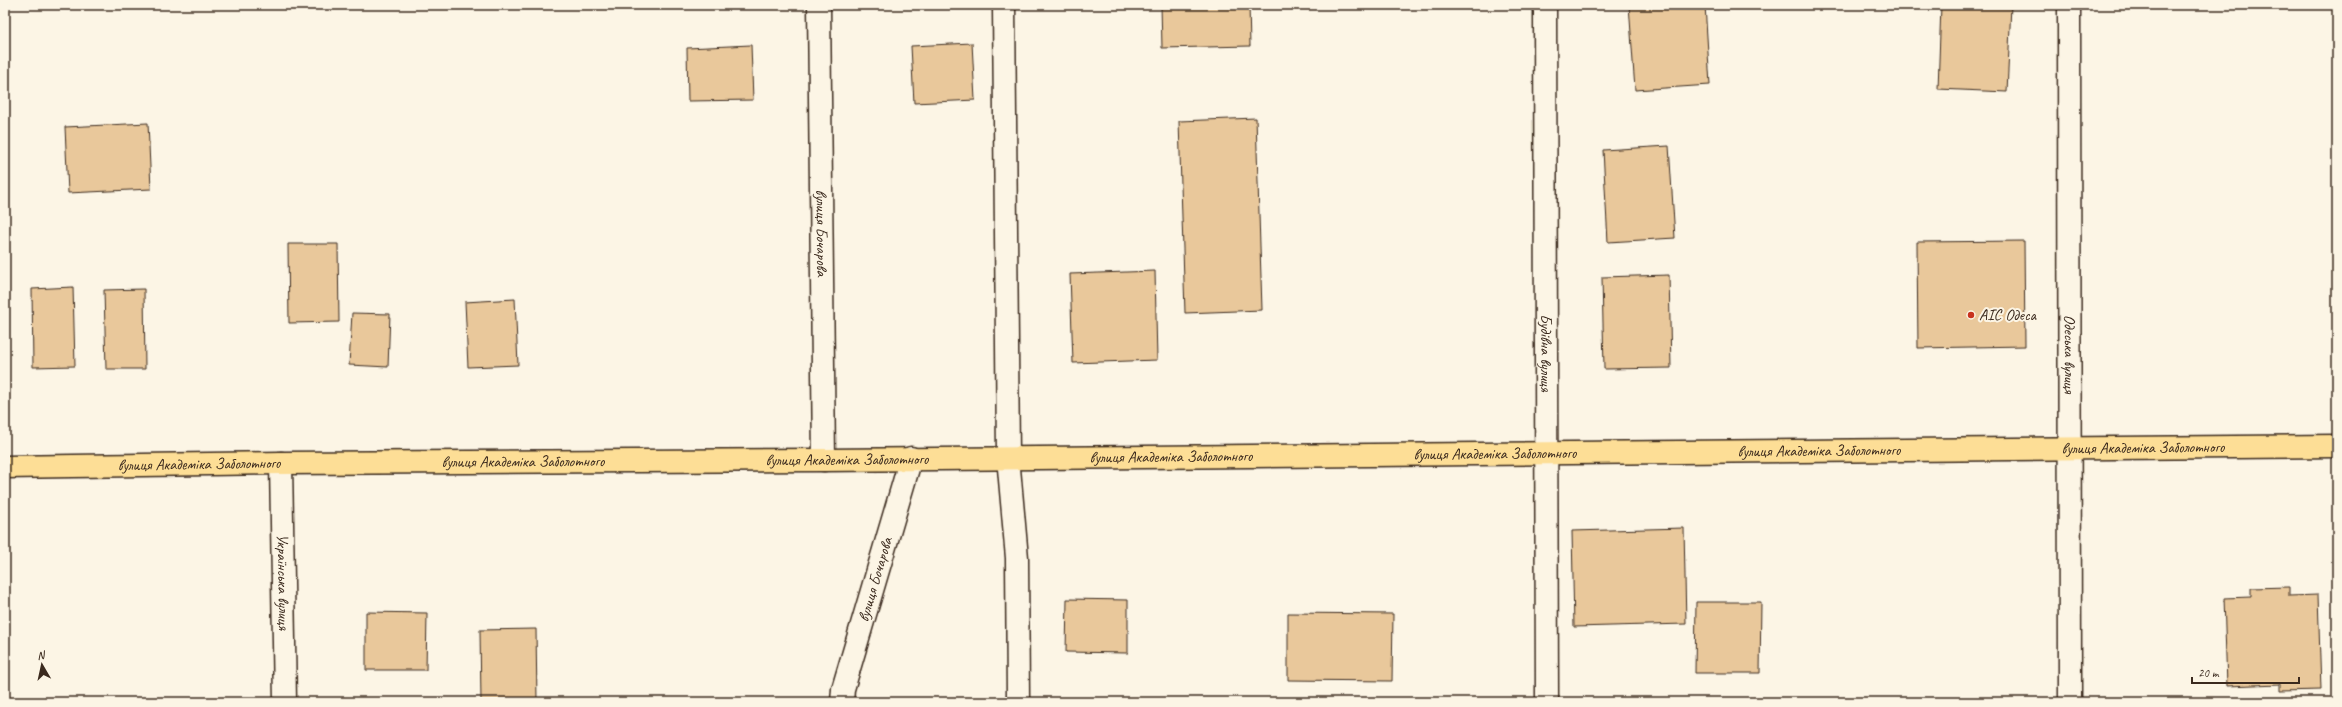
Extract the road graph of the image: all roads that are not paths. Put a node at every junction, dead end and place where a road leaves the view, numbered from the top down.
1 (819, 5) edge
2 (1004, 5) edge
3 (1545, 5) edge
4 (2069, 5) edge
5 (2337, 446) edge
6 (2070, 448) junction
7 (1545, 454) junction
8 (1008, 457) junction
9 (911, 458) junction
10 (824, 460) junction
11 (281, 463) junction
12 (5, 467) edge
13 (286, 702) edge
14 (842, 702) edge
15 (1018, 702) edge
16 (1547, 702) edge
17 (2070, 702) edge

1 - 10 street, вулиця Бочарова
2 - 8 street
3 - 7 street, Будівна вулиця
4 - 6 street, Одеська вулиця
5 - 6 main road, вулиця Академіка Заболотного
6 - 7 main road, вулиця Академіка Заболотного
6 - 17 street, Одеська вулиця
7 - 8 main road, вулиця Академіка Заболотного
7 - 16 street, Будівна вулиця
8 - 9 main road, вулиця Академіка Заболотного
8 - 15 street
9 - 10 main road, вулиця Академіка Заболотного
9 - 14 street, вулиця Бочарова
10 - 11 main road, вулиця Академіка Заболотного
11 - 12 main road, вулиця Академіка Заболотного
11 - 13 street, Українська вулиця

